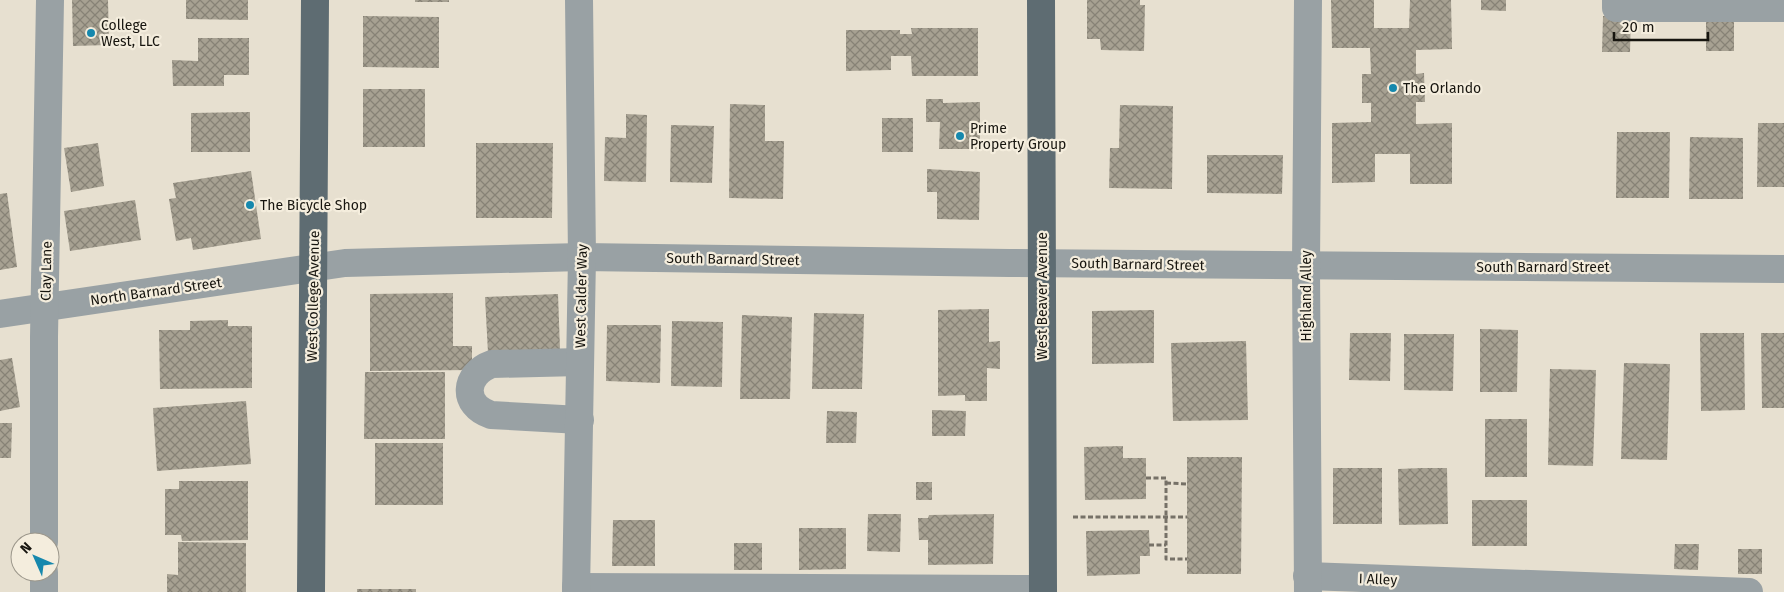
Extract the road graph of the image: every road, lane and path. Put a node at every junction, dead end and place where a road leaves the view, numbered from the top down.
1 (50, 0) edge
2 (315, 0) edge
3 (579, 0) edge
4 (1042, 0) edge
5 (1308, 0) edge
6 (1616, 0) edge
7 (1784, 8) edge
8 (582, 257) junction
9 (1042, 263) junction
10 (1306, 266) junction
11 (312, 267) junction
12 (1784, 268) edge
13 (45, 308) junction
14 (0, 314) edge
15 (580, 362) junction
16 (580, 420) junction
17 (1146, 478) dead end
18 (1166, 483) junction
19 (1188, 484) dead end
20 (1072, 517) dead end
21 (1166, 517) junction
22 (1187, 517) dead end
23 (44, 532) edge
24 (1149, 545) dead end
25 (1166, 545) junction
26 (1187, 559) dead end
27 (1308, 584) edge
28 (576, 590) edge
29 (1042, 591) edge
30 (311, 592) edge
31 (1749, 592) edge

1 - 13 street, Clay Lane
2 - 11 main road, West College Avenue
3 - 8 street, West Calder Way
4 - 9 main road, West Beaver Avenue
5 - 10 street, Highland Alley
6 - 7 street
8 - 9 street, South Barnard Street
8 - 11 street, South Barnard Street
8 - 15 street, West Calder Way
9 - 10 street, South Barnard Street
9 - 29 main road, West Beaver Avenue
10 - 12 street, South Barnard Street
10 - 27 street, Highland Alley
11 - 13 street, North Barnard Street
11 - 30 main road, West College Avenue
13 - 14 street, North Barnard Street
13 - 23 street, Clay Lane
15 - 16 street, West Calder Way
15 - 16 street
16 - 28 street, West Calder Way
17 - 18 path
18 - 19 path
18 - 21 path
20 - 21 path
21 - 22 path
21 - 25 path
24 - 25 path
25 - 26 path
27 - 31 street, I Alley
28 - 29 street

